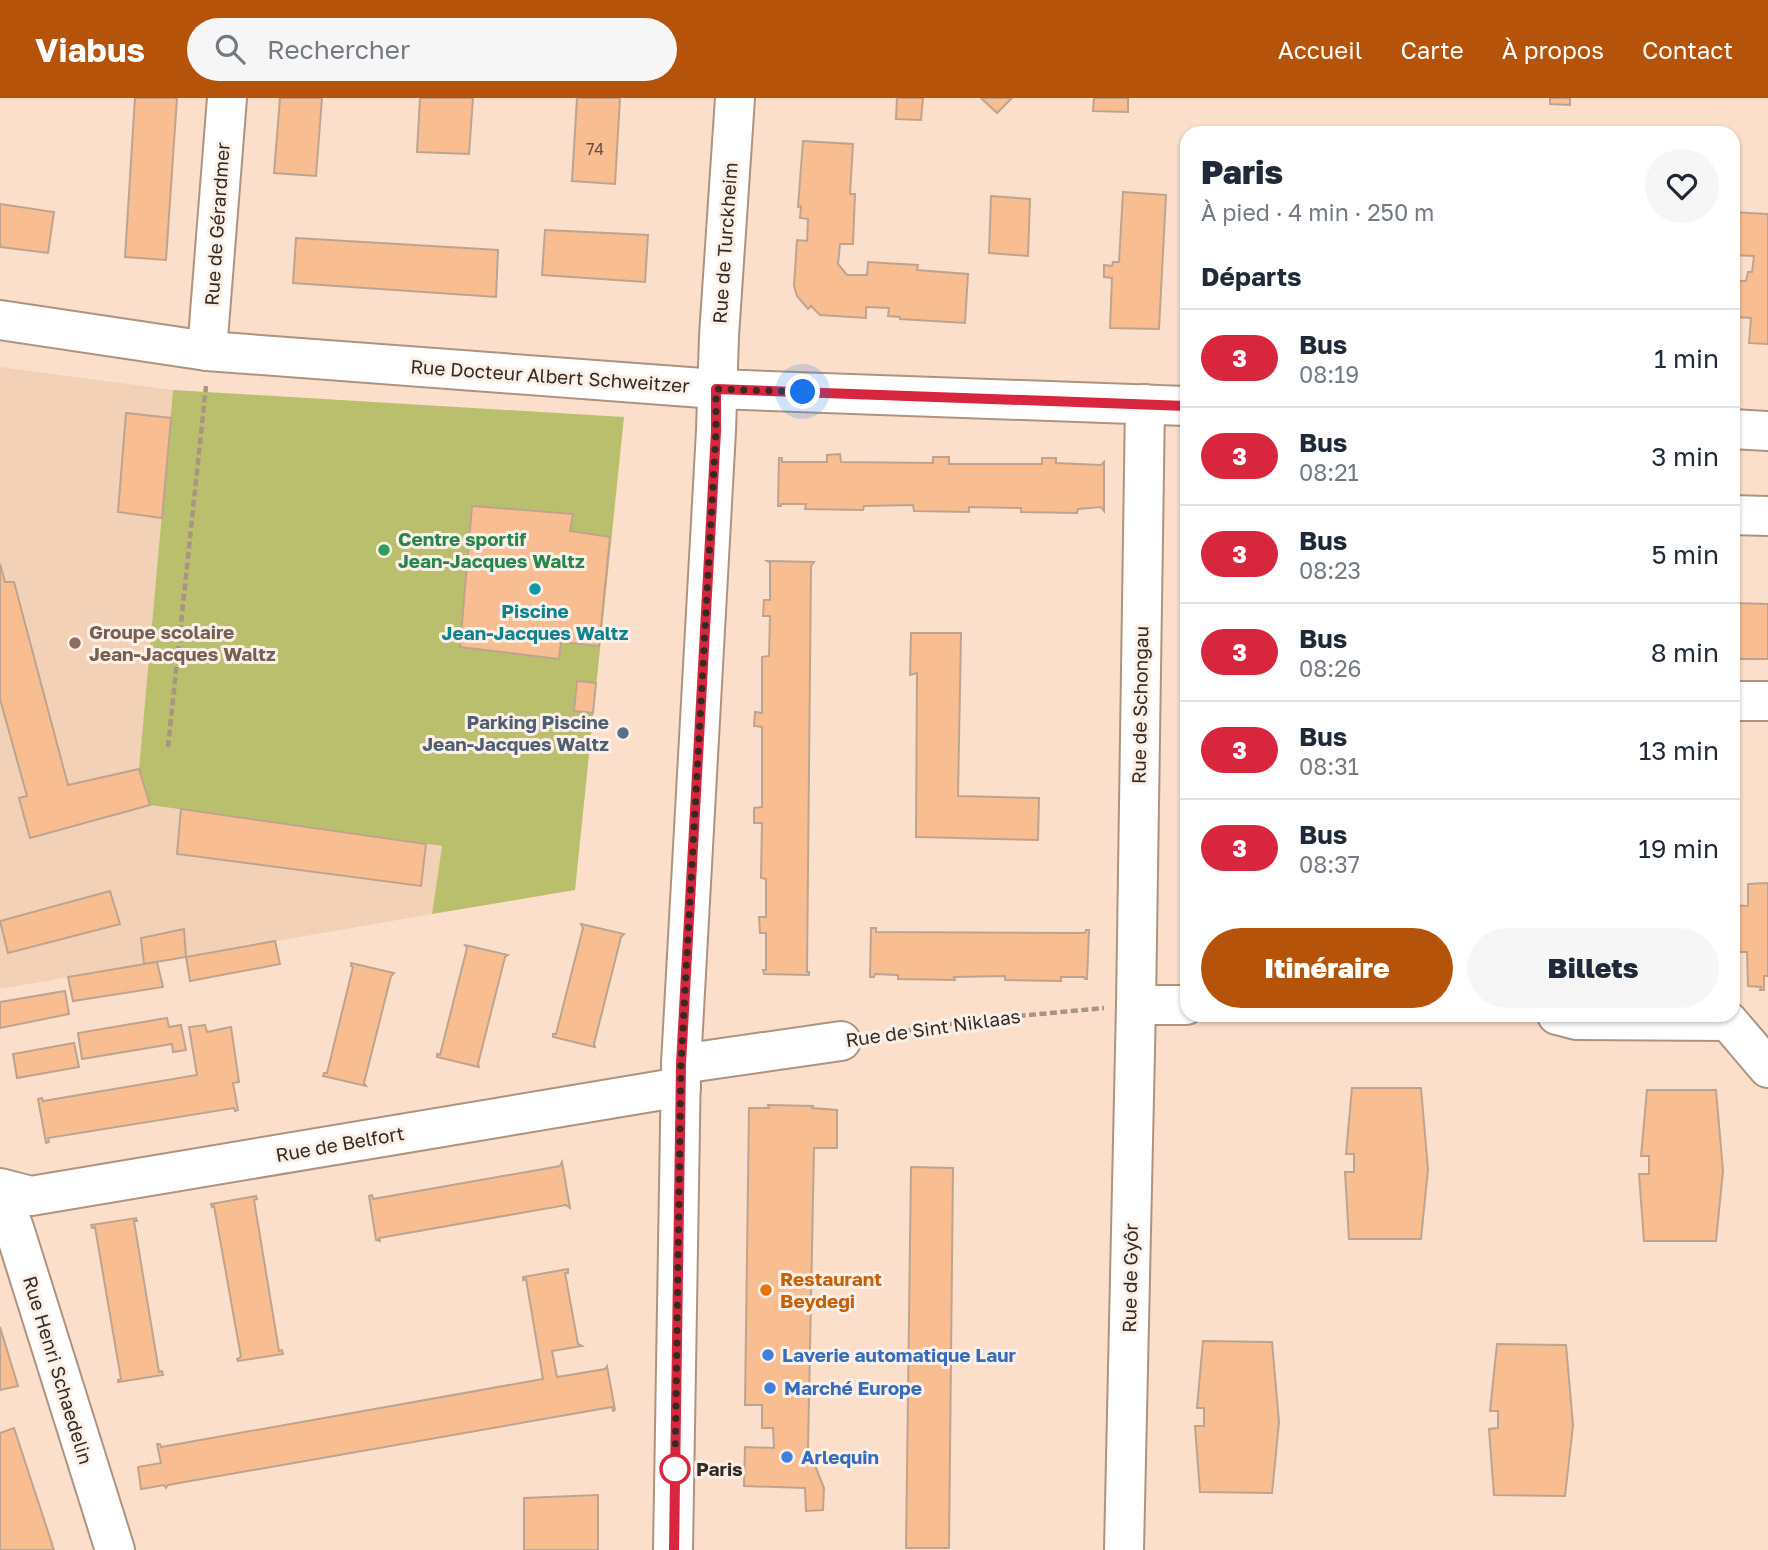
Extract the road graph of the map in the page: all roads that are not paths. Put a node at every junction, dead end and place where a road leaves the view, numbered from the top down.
1 (227, 98) edge
2 (735, 98) edge
3 (0, 320) edge
4 (207, 351) junction
5 (716, 389) junction
6 (1145, 404) junction
7 (1180, 406) edge
8 (1740, 429) edge
9 (1768, 431) edge
10 (1740, 515) edge
11 (1768, 516) edge
12 (1740, 701) edge
13 (1768, 701) edge
14 (1136, 1005) junction
15 (1180, 1005) edge
16 (1729, 1022) edge
17 (841, 1041) road end
18 (1768, 1068) edge
19 (681, 1075) junction
20 (0, 1189) edge
21 (115, 1550) edge
22 (674, 1550) edge
23 (1124, 1550) edge

1 - 4 street, Rue de Gérardmer
2 - 5 street, Rue de Turckheim
3 - 4 street, Rue Docteur Albert Schweitzer
4 - 5 street, Rue Docteur Albert Schweitzer
5 - 6 street, Rue Docteur Albert Schweitzer
5 - 19 street, Rue de Turckheim
6 - 7 street, Rue Docteur Albert Schweitzer
6 - 14 street, Rue de Schongau
8 - 9 street
10 - 11 street
12 - 13 street
14 - 15 street
14 - 23 street, Rue de Gyôr
16 - 18 street
17 - 19 street, Rue de Sint Niklaas
19 - 20 street, Rue de Belfort
19 - 22 street, Rue de Turckheim
20 - 21 street, Rue Henri Schaedelin

